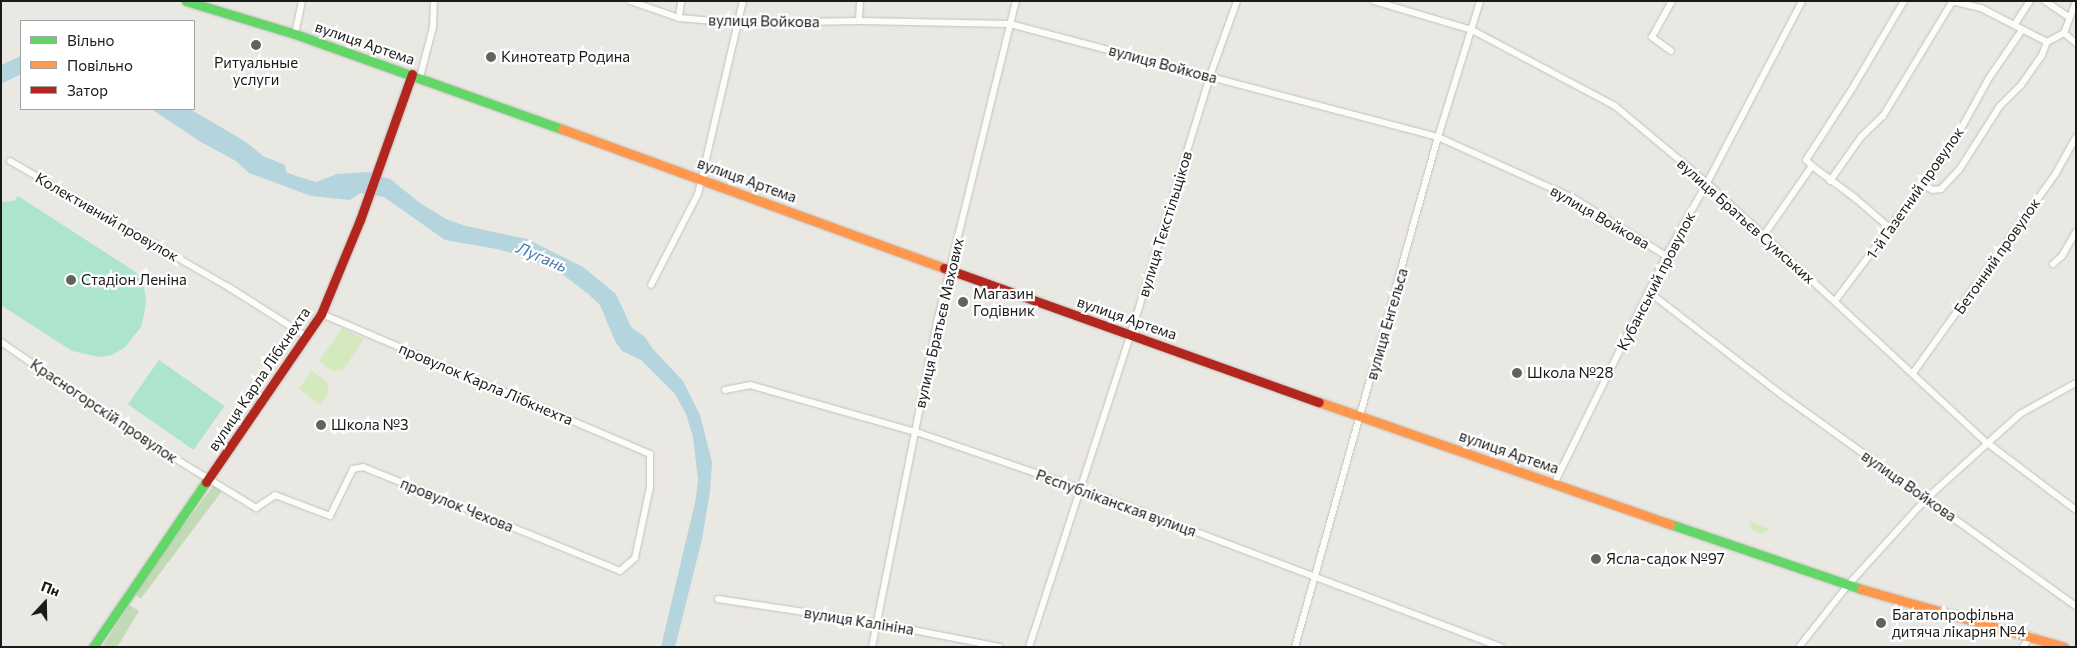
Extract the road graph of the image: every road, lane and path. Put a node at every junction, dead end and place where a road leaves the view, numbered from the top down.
1 (186, 1) edge
2 (302, 1) edge
3 (434, 1) edge
4 (630, 1) edge
5 (681, 1) edge
6 (743, 1) edge
7 (860, 1) edge
8 (1016, 1) edge
9 (1237, 1) edge
10 (1374, 1) edge
11 (1480, 1) edge
12 (1672, 1) edge
13 (1802, 1) edge
14 (1904, 1) edge
15 (2030, 1) edge
16 (2045, 1) edge
17 (1951, 2) edge
18 (2076, 2) edge
19 (201, 4) edge
20 (2068, 17) junction
21 (679, 18) junction
22 (859, 21) junction
23 (738, 23) junction
24 (1010, 24) junction
25 (2015, 24) junction
26 (1472, 30) junction
27 (2022, 30) junction
28 (2064, 33) junction
29 (295, 34) junction
30 (2047, 42) junction
31 (2076, 43) edge
32 (1671, 51) dead end
33 (416, 76) junction
34 (1210, 76) junction
35 (1438, 137) junction
36 (2076, 137) edge
37 (10, 161) dead end
38 (1812, 166) junction
39 (702, 178) junction
40 (1830, 181) junction
41 (1707, 183) junction
42 (1923, 184) junction
43 (1891, 229) junction
44 (2076, 232) edge
45 (1764, 235) junction
46 (1666, 256) junction
47 (2053, 264) dead end
48 (950, 270) junction
49 (651, 285) dead end
50 (1649, 292) junction
51 (1835, 301) junction
52 (321, 314) junction
53 (1131, 333) junction
54 (306, 336) junction
55 (1, 342) edge
56 (1914, 373) junction
57 (2076, 383) edge
58 (725, 390) dead end
59 (1361, 417) junction
60 (914, 431) junction
61 (1986, 442) junction
62 (650, 454) joint
63 (207, 479) junction
64 (1555, 482) junction
65 (1080, 488) junction
66 (1927, 498) junction
67 (2076, 510) edge
68 (1313, 576) junction
69 (1848, 586) junction
70 (718, 599) dead end
71 (2076, 606) edge
72 (877, 623) junction
73 (2031, 636) junction
74 (93, 647) edge
75 (872, 647) edge
76 (1000, 647) edge
77 (1029, 647) edge
78 (1295, 647) edge
79 (1501, 647) edge
80 (1799, 647) edge
81 (2022, 647) edge
82 (2064, 647) edge

1 - 19 street, вулиця Артема
2 - 29 street
3 - 33 street
4 - 21 street, вулиця Войкова
5 - 21 street
6 - 23 street
7 - 22 street
8 - 24 street, вулиця Братьєв Махових
9 - 34 street, вулиця Тєкстільщіков
10 - 26 street, вулиця Братьєв Сумських
11 - 26 street, вулиця Енгельса
12 - 32 street
13 - 41 street, Кубанський провулок
14 - 38 street
15 - 25 street
16 - 20 street
17 - 25 street
17 - 40 street
18 - 20 street
19 - 29 street, вулиця Артема
20 - 28 street
21 - 23 street, вулиця Войкова
22 - 23 street, вулиця Войкова
22 - 24 street, вулиця Войкова
23 - 39 street
24 - 34 street, вулиця Войкова
24 - 48 street, вулиця Братьєв Махових
25 - 27 street
26 - 35 street, вулиця Енгельса
26 - 41 street, вулиця Братьєв Сумських
27 - 30 street
27 - 42 street, 1-й Газетний провулок
28 - 30 street
28 - 31 street
29 - 33 street, вулиця Артема
30 - 42 street
33 - 39 street, вулиця Артема
33 - 52 street, вулиця Карла Лібкнехта
34 - 35 street, вулиця Войкова
34 - 53 street, вулиця Тєкстільщіков
35 - 46 street, вулиця Войкова
35 - 59 street, вулиця Енгельса
36 - 56 street, Бетонний провулок
37 - 54 street, Колективний провулок
38 - 40 street
38 - 45 street
39 - 48 street, вулиця Артема
39 - 49 street
40 - 43 street
41 - 45 street, вулиця Братьєв Сумських
41 - 46 street, Кубанський провулок
42 - 43 street, 1-й Газетний провулок
43 - 51 street, 1-й Газетний провулок
44 - 47 street
45 - 51 street, вулиця Братьєв Сумських
46 - 50 street, Кубанський провулок
48 - 53 street, вулиця Артема
48 - 60 street, вулиця Братьєв Махових
50 - 64 street, Кубанський провулок
50 - 66 street, вулиця Войкова
51 - 56 street, вулиця Братьєв Сумських
52 - 54 street, вулиця Карла Лібкнехта
52 - 62 street, провулок Карла Лібкнехта
53 - 59 street, вулиця Артема
53 - 65 street, вулиця Тєкстільщіков
54 - 63 street, вулиця Карла Лібкнехта
55 - 63 street, Красногорскій провулок
56 - 61 street, вулиця Братьєв Сумських
57 - 61 street
58 - 60 street, Рєспубліканская вулиця
59 - 64 street, вулиця Артема
59 - 68 street, вулиця Енгельса
60 - 65 street, Рєспубліканская вулиця
60 - 72 street, вулиця Братьєв Махових
61 - 66 street
61 - 67 street, вулиця Братьєв Сумських
62 - 63 street, провулок Чехова
63 - 74 street, вулиця Карла Лібкнехта
64 - 69 street, вулиця Артема
65 - 68 street, Рєспубліканская вулиця
65 - 77 street, вулиця Тєкстільщіков
66 - 69 street
66 - 71 street, вулиця Войкова
68 - 78 street, вулиця Енгельса
68 - 79 street, Рєспубліканская вулиця
69 - 73 street, вулиця Артема
69 - 80 street
70 - 72 street, вулиця Калініна
72 - 75 street, вулиця Братьєв Махових
72 - 76 street, вулиця Калініна
73 - 81 street
73 - 82 street, вулиця Артема

